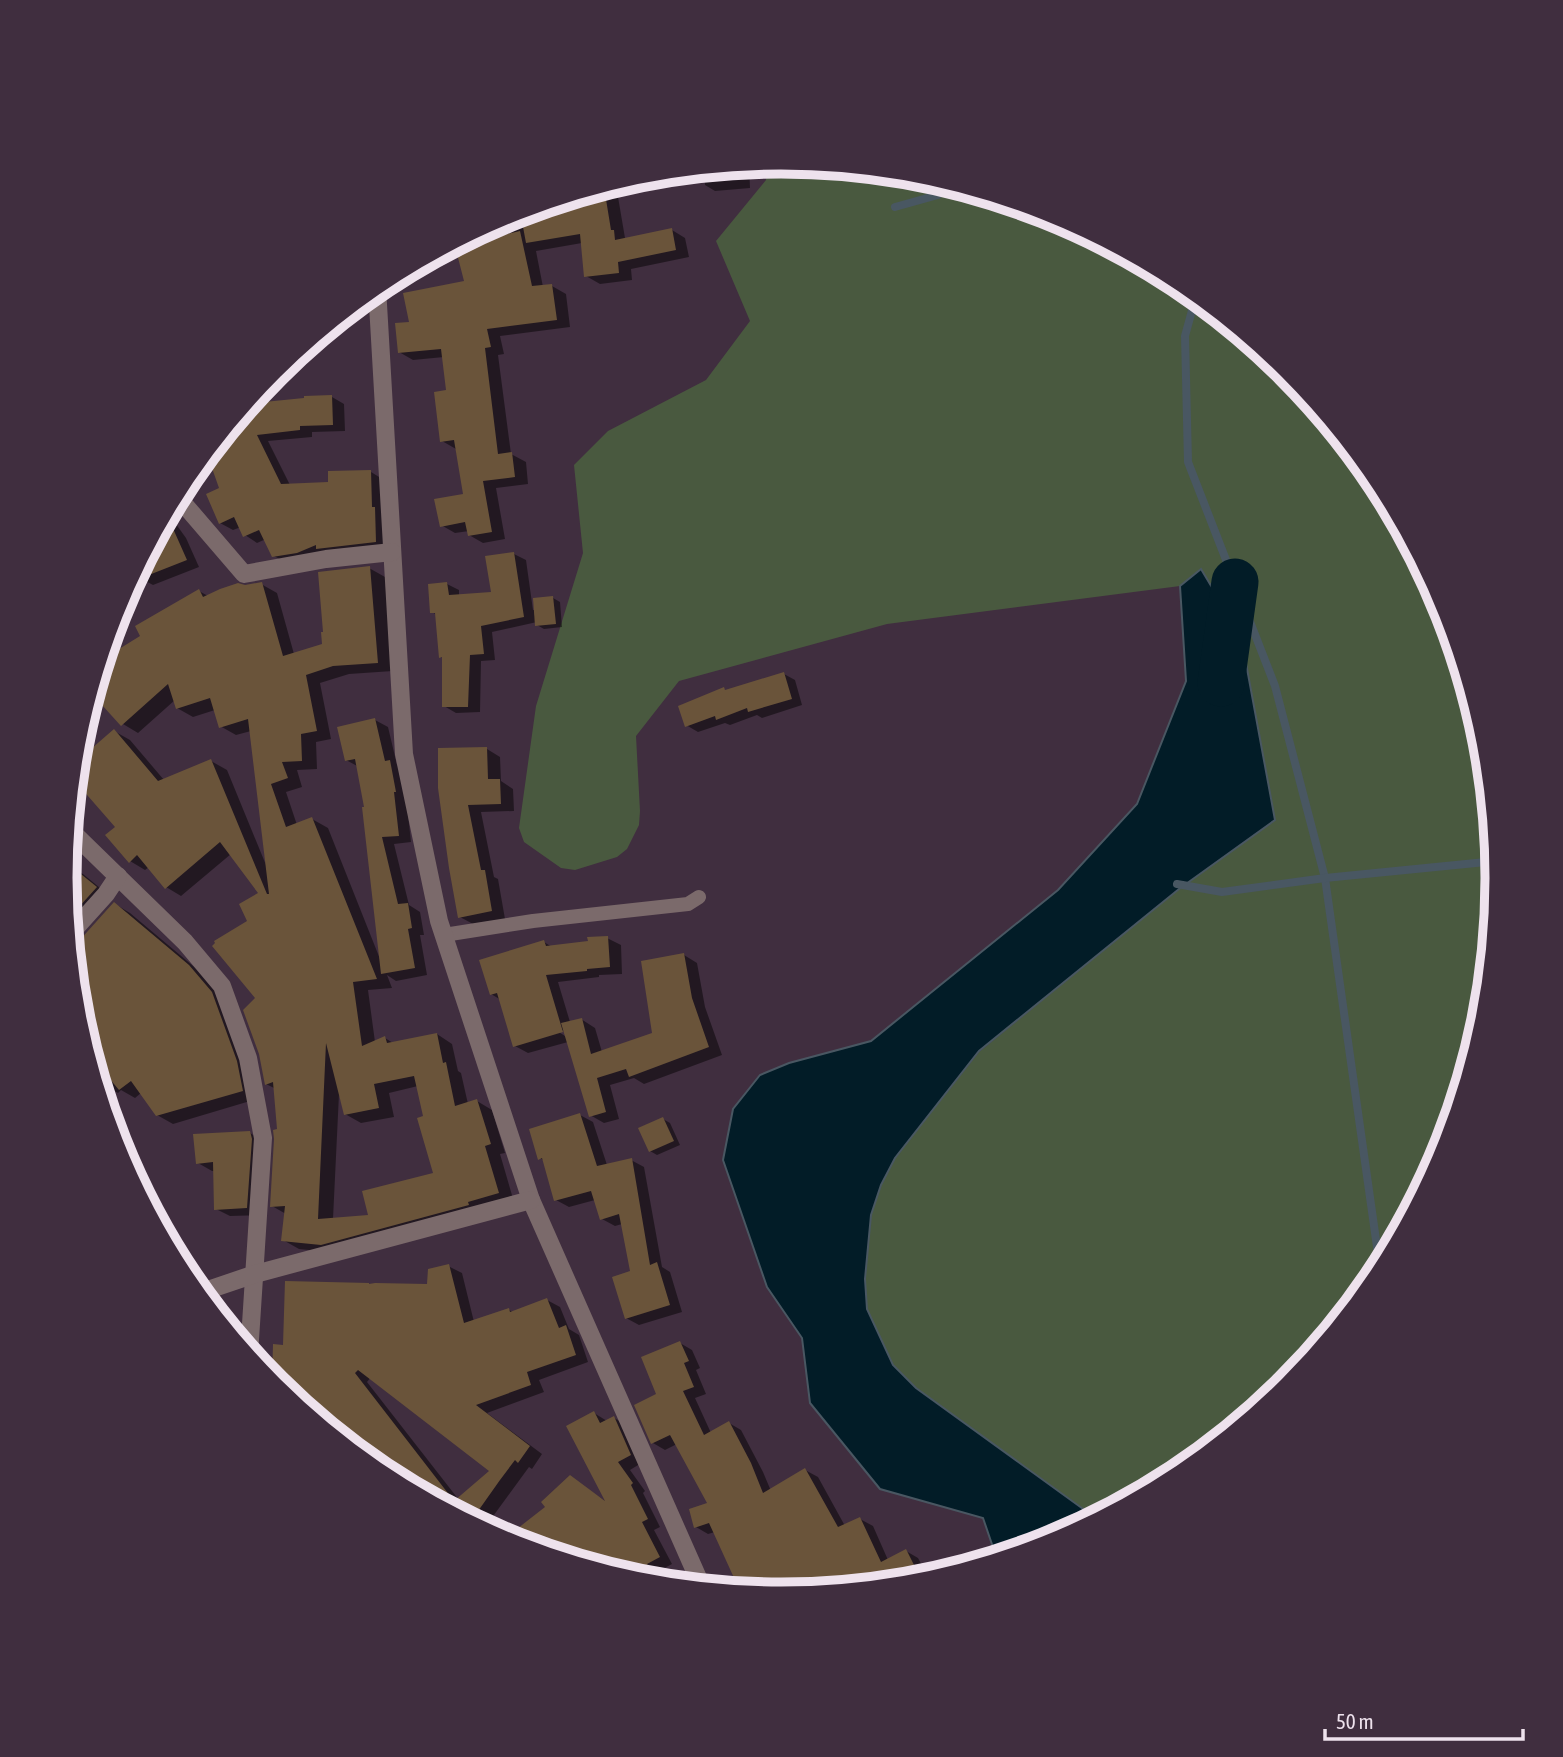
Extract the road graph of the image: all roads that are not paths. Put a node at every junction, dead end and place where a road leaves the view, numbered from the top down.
1 (378, 302) edge
2 (185, 505) edge
3 (392, 552) junction
4 (79, 839) edge
5 (118, 876) junction
6 (699, 897) dead end
7 (79, 924) edge
8 (444, 935) junction
9 (531, 1200) junction
10 (254, 1274) junction
11 (210, 1289) edge
12 (250, 1340) edge
13 (698, 1578) edge

1 - 3 street
2 - 3 street
3 - 8 street
4 - 5 street
5 - 7 street
5 - 10 street
6 - 8 lane
8 - 9 street
9 - 10 street
9 - 13 street
10 - 11 street
10 - 12 street

